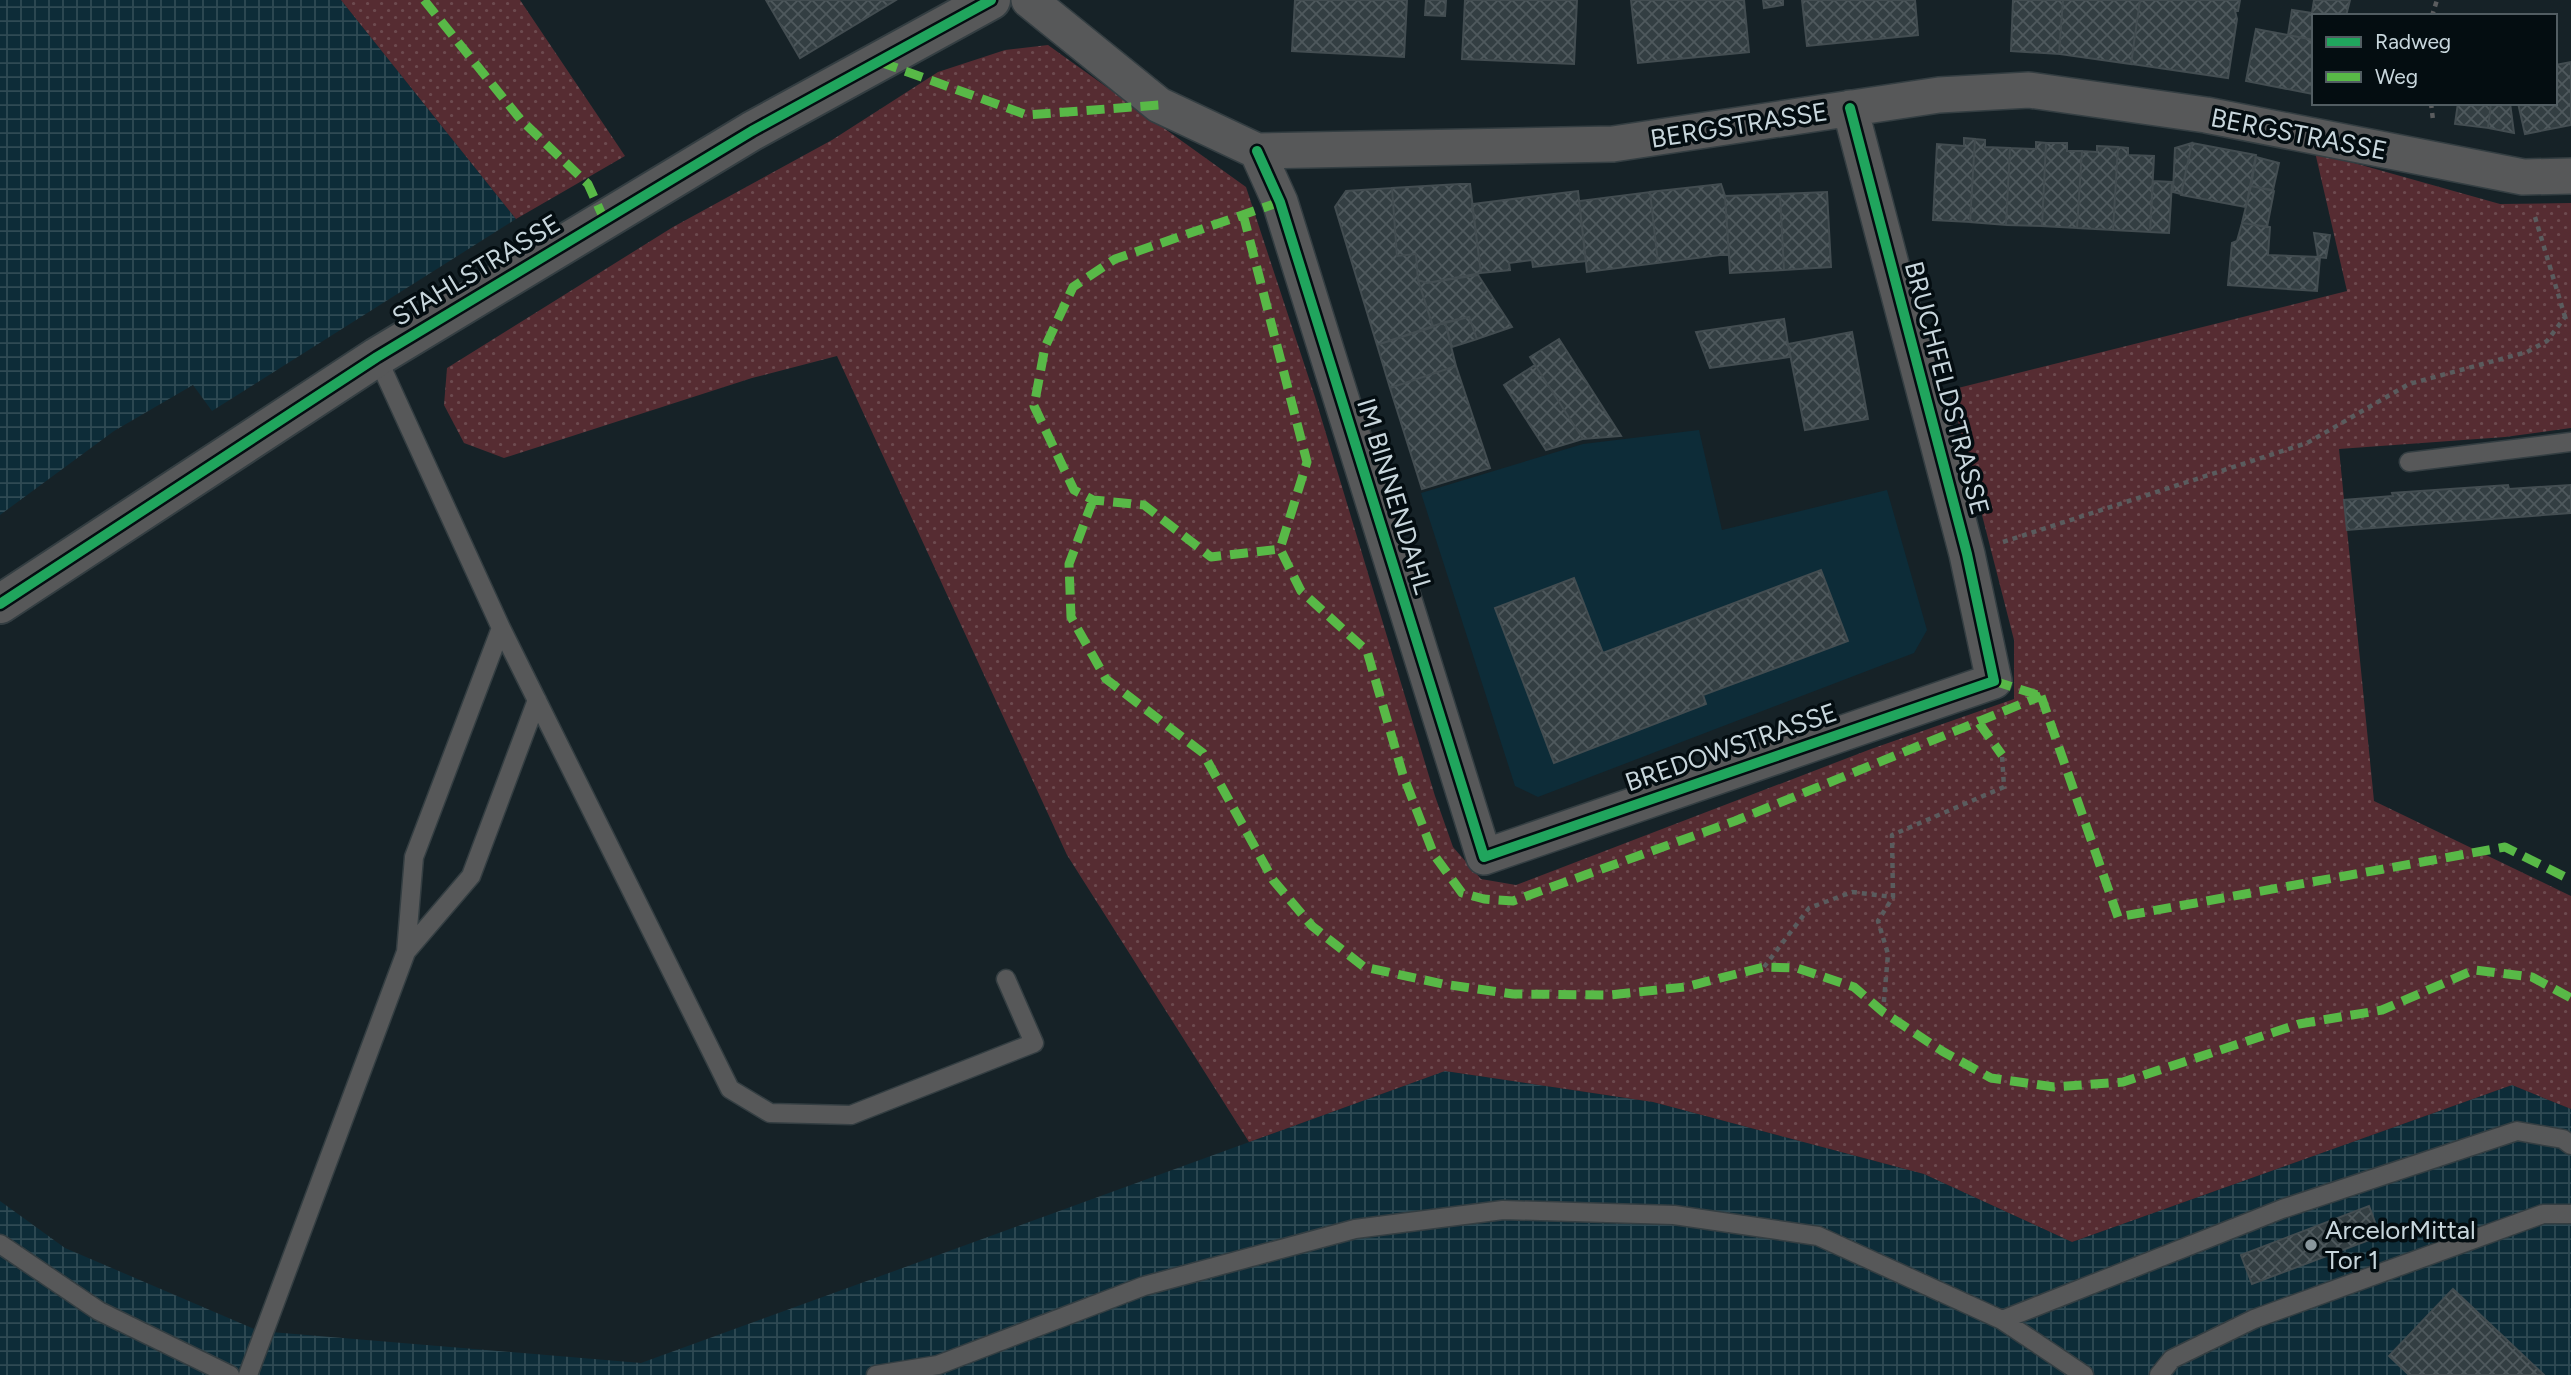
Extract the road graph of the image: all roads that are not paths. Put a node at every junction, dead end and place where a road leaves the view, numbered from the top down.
1 (991, 0) edge
2 (1029, 0) edge
3 (1850, 108) junction
4 (1257, 151) junction
5 (2571, 177) edge
6 (377, 357) junction
7 (2571, 442) edge
8 (2409, 462) dead end
9 (0, 604) edge
10 (501, 628) junction
11 (1993, 681) joint
12 (537, 700) junction
13 (1484, 857) joint
14 (406, 951) junction
15 (1006, 979) dead end
16 (2571, 1145) edge
17 (2571, 1214) edge
18 (0, 1244) edge
19 (2002, 1320) junction
20 (230, 1375) edge
21 (248, 1375) edge
22 (876, 1375) edge
23 (2084, 1375) edge
24 (2158, 1375) edge

1 - 6 street, STAHLSTRASSE
2 - 4 street, BERGSTRASSE
3 - 4 street, BERGSTRASSE
3 - 5 street, BERGSTRASSE
3 - 11 street, BRUCHFELDSTRASSE
4 - 13 street, IM BINNENDAHL
6 - 9 street, STAHLSTRASSE
6 - 10 lane
7 - 8 lane
10 - 12 lane
10 - 14 lane
11 - 13 street, BREDOWSTRASSE
12 - 14 lane
12 - 15 lane
14 - 21 lane
16 - 19 lane
17 - 24 lane
18 - 20 lane
19 - 22 lane
19 - 23 lane

